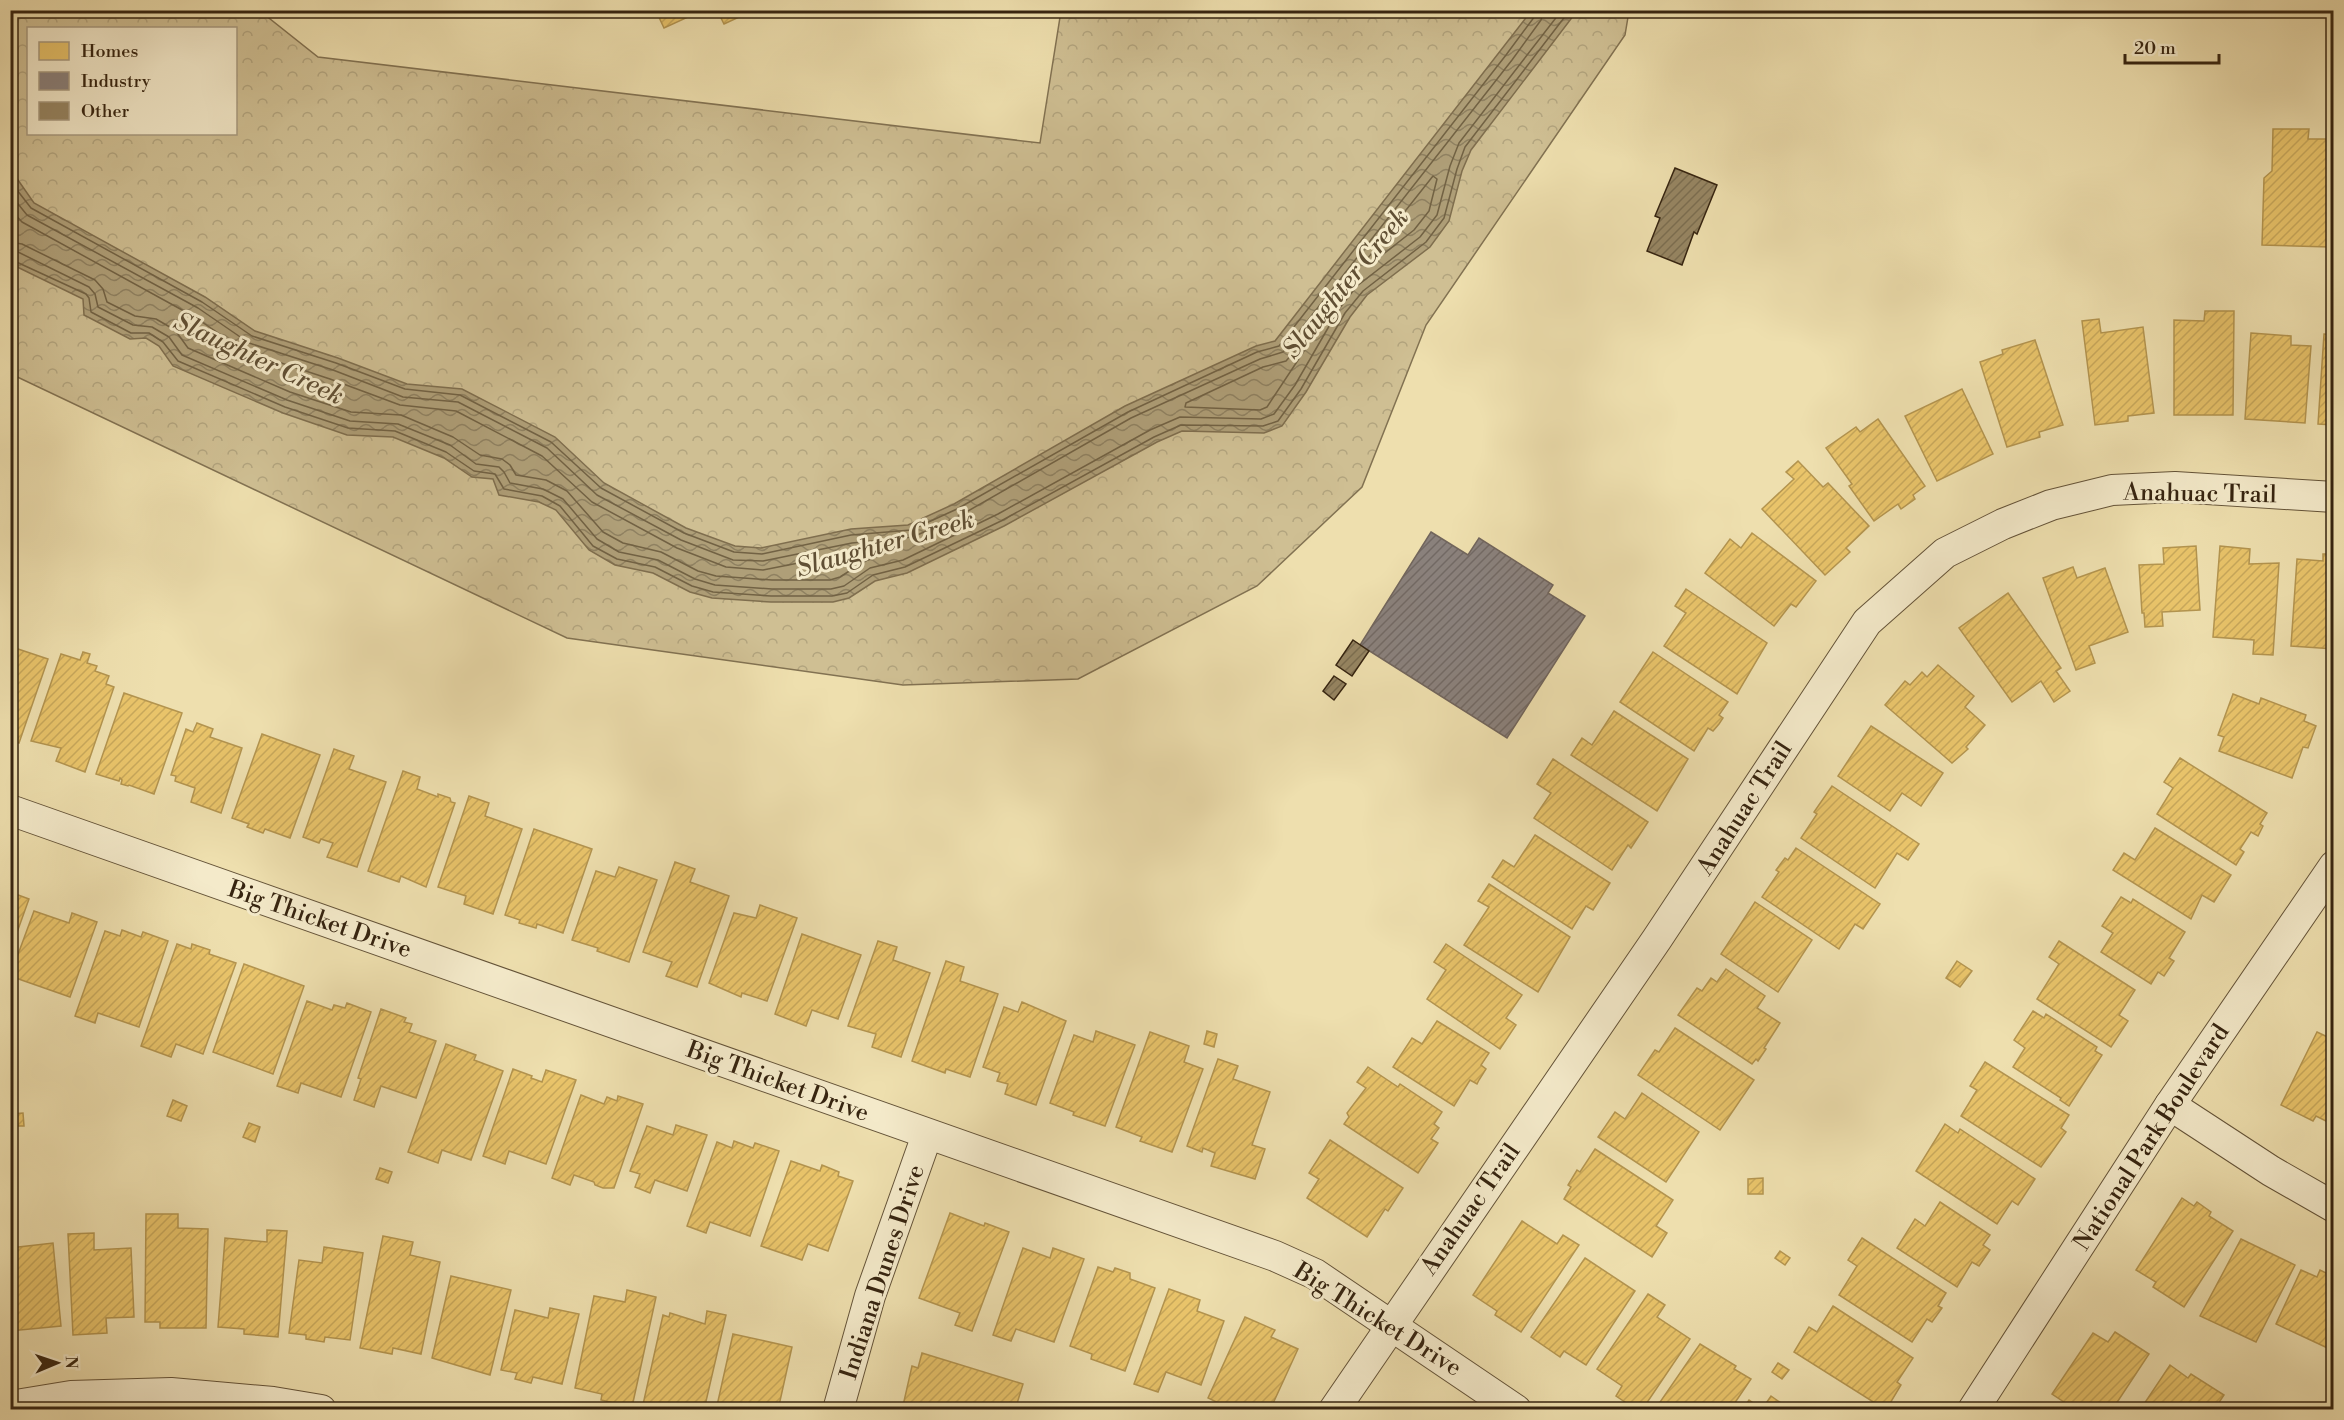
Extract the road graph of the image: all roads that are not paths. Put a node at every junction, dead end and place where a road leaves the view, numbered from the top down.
1 (2334, 497) edge
2 (10, 810) edge
3 (2334, 866) edge
4 (2170, 1105) junction
5 (927, 1135) junction
6 (2334, 1207) edge
7 (1392, 1324) junction
8 (10, 1406) edge
9 (321, 1410) edge
10 (838, 1410) edge
11 (1334, 1410) edge
12 (1516, 1410) edge
13 (1973, 1410) edge

1 - 7 street, Anahuac Trail
2 - 5 street, Big Thicket Drive
3 - 4 street, National Park Boulevard
4 - 6 street
4 - 13 street, National Park Boulevard
5 - 7 street, Big Thicket Drive
5 - 10 street, Indiana Dunes Drive
7 - 11 street, Anahuac Trail
7 - 12 street, Big Thicket Drive
8 - 9 street

